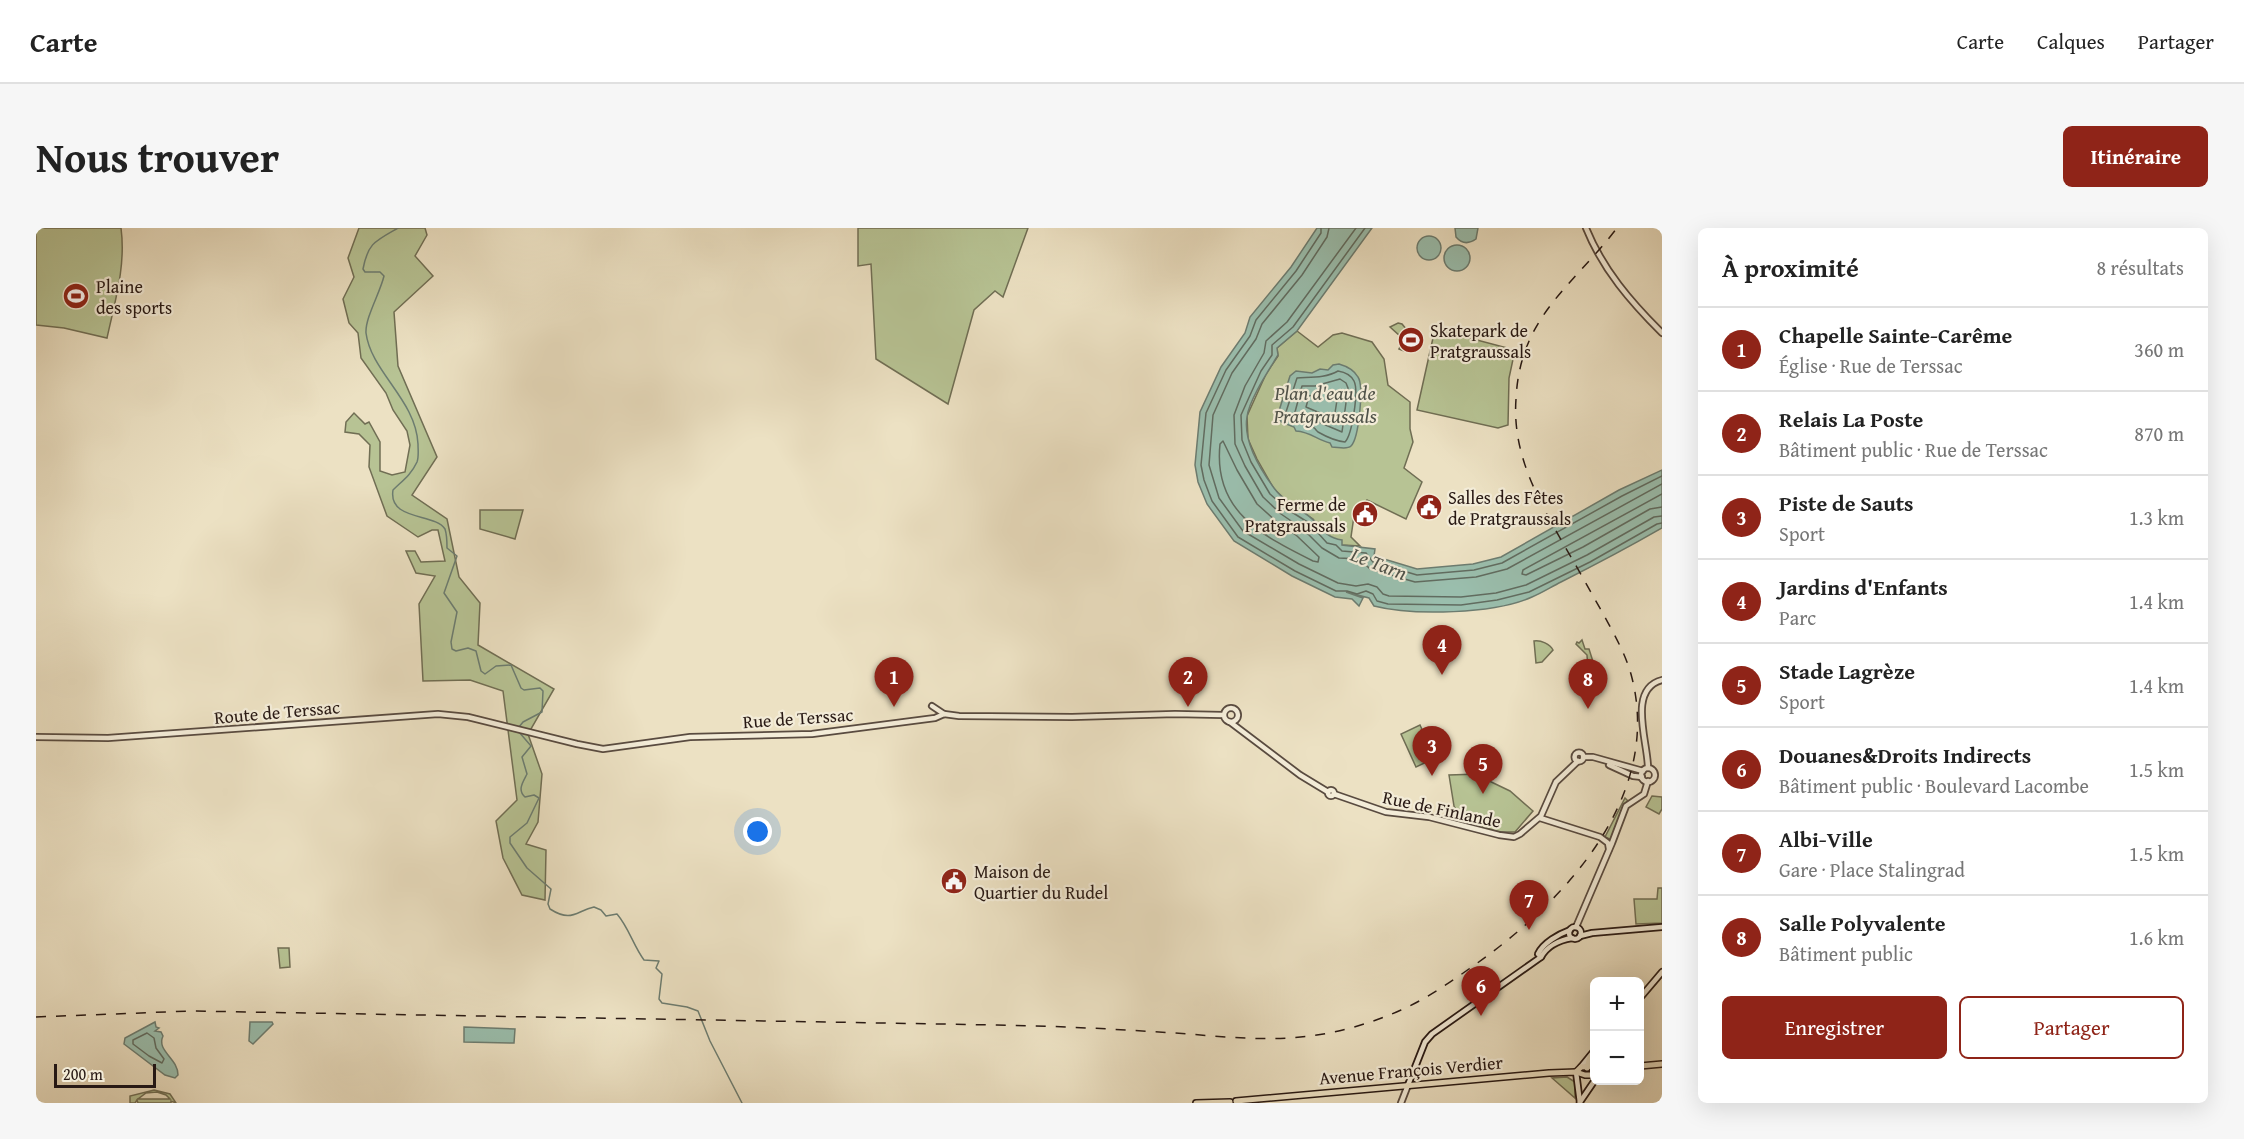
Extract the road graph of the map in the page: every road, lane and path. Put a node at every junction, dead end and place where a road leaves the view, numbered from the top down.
1 (1587, 228) edge
2 (1662, 333) edge
3 (1662, 680) edge
4 (944, 714) junction
5 (1223, 715) junction
6 (936, 718) junction
7 (1237, 719) junction
8 (1230, 722) junction
9 (1239, 728) junction
10 (519, 729) joint
11 (36, 737) edge
12 (1644, 772) junction
13 (1648, 781) junction
14 (1540, 818) junction
15 (1609, 849) junction
16 (1577, 927) junction
17 (1662, 927) edge
18 (1570, 930) junction
19 (1592, 933) junction
20 (1580, 936) junction
21 (1572, 938) junction
22 (1541, 957) junction
23 (1662, 972) edge
24 (1644, 993) edge
25 (1590, 1061) edge
26 (1662, 1064) edge
27 (1590, 1066) edge
28 (1644, 1066) edge
29 (1584, 1067) junction
30 (1576, 1072) junction
31 (1590, 1075) edge
32 (1585, 1076) junction
33 (1578, 1082) junction
34 (1408, 1085) junction
35 (1591, 1086) joint
36 (1246, 1101) edge
37 (1230, 1102) edge
38 (1196, 1103) edge
39 (1401, 1103) edge
40 (1580, 1103) edge

1 - 2 street
3 - 12 street
4 - 5 street
4 - 6 street, Rue de Terssac
4 - 6 street
5 - 7 street
5 - 8 street
6 - 10 street, Rue de Terssac
7 - 8 street
7 - 9 street
8 - 9 street, Rue de Finlande
9 - 14 street, Rue de Finlande
10 - 11 street, Route de Terssac
12 - 13 street
12 - 13 street
12 - 14 street
13 - 15 street
14 - 15 street
15 - 16 street
16 - 18 street
16 - 19 street
16 - 20 street
17 - 19 street
18 - 21 street
18 - 22 street
19 - 20 street
20 - 21 street
21 - 22 street
22 - 34 street
23 - 24 street
25 - 29 main road
26 - 28 main road
27 - 29 main road
29 - 30 main road
29 - 32 main road
30 - 32 main road
30 - 33 street
30 - 34 main road, Avenue François Verdier
31 - 32 main road
33 - 35 street
33 - 40 street
34 - 36 main road, Avenue François Verdier
34 - 39 street
35 - 40 street
36 - 37 main road, Avenue François Verdier
37 - 38 main road, Avenue François Verdier

